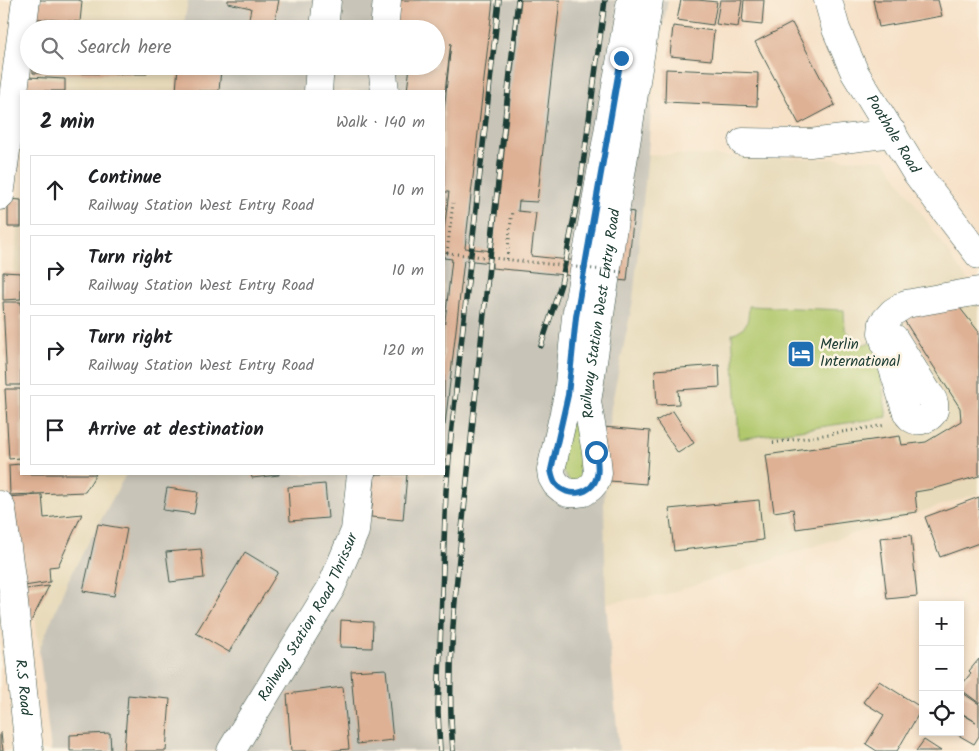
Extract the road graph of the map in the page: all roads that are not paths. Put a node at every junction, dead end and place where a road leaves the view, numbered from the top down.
1 (26, 0) edge
2 (327, 0) edge
3 (387, 0) edge
4 (631, 0) edge
5 (649, 0) edge
6 (828, 0) edge
7 (21, 20) edge
8 (325, 20) edge
9 (385, 20) edge
10 (20, 23) edge
11 (8, 69) edge
12 (319, 75) edge
13 (383, 75) edge
14 (318, 90) edge
15 (385, 90) edge
16 (893, 133) junction
17 (743, 142) dead end
18 (0, 196) edge
19 (977, 247) edge
20 (979, 291) edge
21 (893, 312) junction
22 (361, 475) edge
23 (1, 502) edge
24 (7, 594) edge
25 (30, 751) edge
26 (231, 751) edge

1 - 7 street
2 - 8 street
3 - 9 street
4 - 5 street, Railway Station West Entry Road
6 - 16 street, Poothole Road
10 - 11 street
11 - 18 street
12 - 14 street
13 - 15 street
16 - 17 street
16 - 19 street, Poothole Road
20 - 21 street
21 - 21 street
22 - 26 street, Railway Station Road Thrissur
23 - 24 street, R.S Road
24 - 25 street, R.S Road

